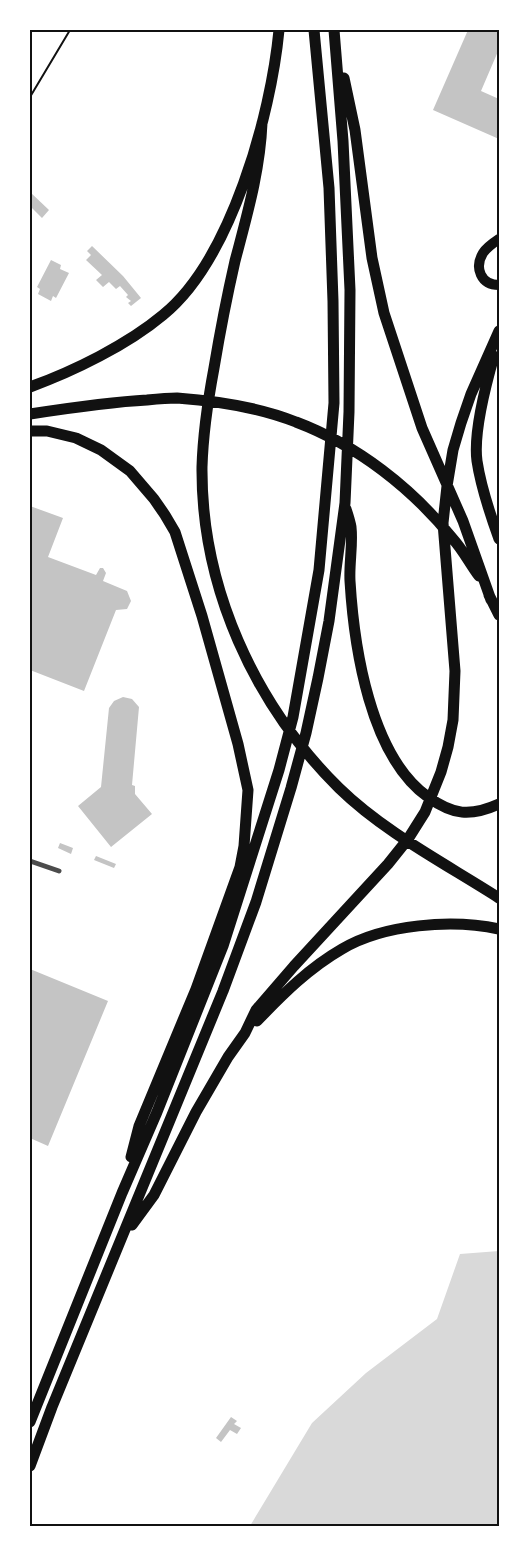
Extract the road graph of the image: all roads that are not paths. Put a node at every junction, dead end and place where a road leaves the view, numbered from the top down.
1 (279, 30) edge
2 (314, 30) edge
3 (334, 31) edge
4 (262, 123) junction
5 (499, 239) edge
6 (499, 285) edge
7 (499, 330) edge
8 (499, 339) edge
9 (30, 387) edge
10 (30, 414) edge
11 (30, 431) edge
12 (345, 503) junction
13 (499, 539) edge
14 (491, 600) junction
15 (499, 614) edge
16 (499, 804) edge
17 (30, 861) edge
18 (59, 871) dead end
19 (499, 898) edge
20 (499, 929) edge
21 (245, 1033) junction
22 (122, 1193) junction
23 (121, 1240) junction
24 (30, 1422) edge
25 (30, 1466) edge

1 - 4 highway
2 - 22 highway
3 - 12 highway
3 - 14 highway
4 - 9 highway
4 - 19 highway
5 - 6 main road
7 - 21 highway
8 - 13 highway
10 - 14 highway
11 - 22 highway
12 - 16 highway
12 - 23 highway
14 - 15 highway
17 - 18 street
20 - 21 highway
21 - 23 highway
22 - 24 highway
23 - 25 highway

